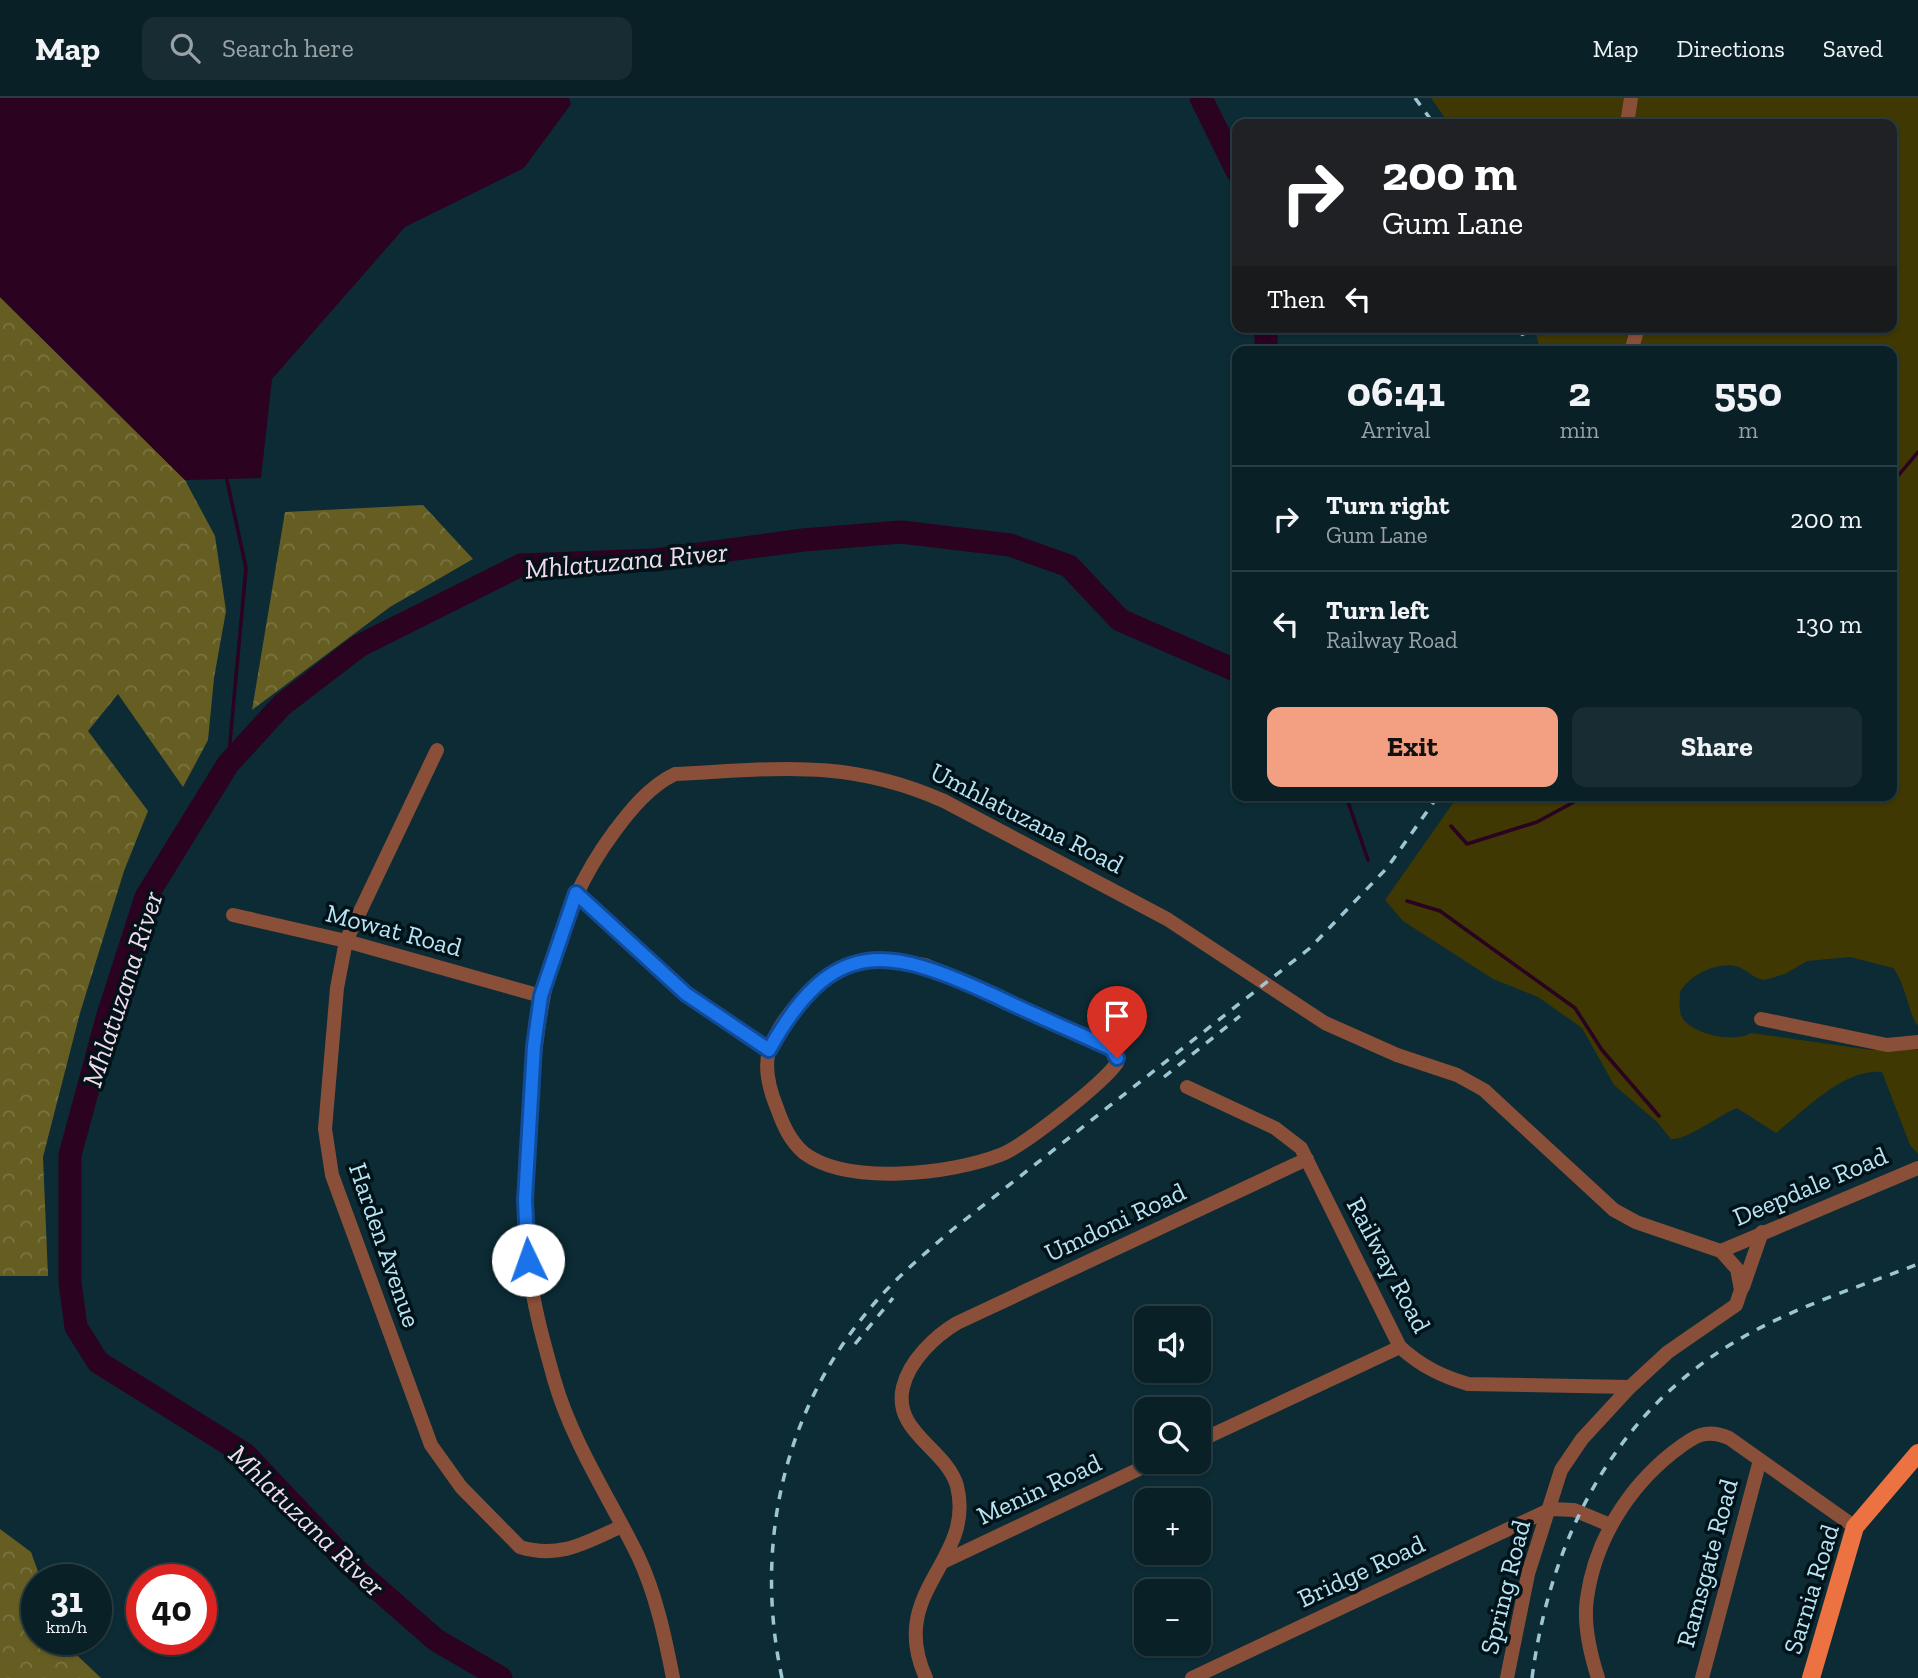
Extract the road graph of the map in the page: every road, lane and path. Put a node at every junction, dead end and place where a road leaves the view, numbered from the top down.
1 (1631, 98) edge
2 (1628, 119) edge
3 (437, 750) dead end
4 (576, 893) junction
5 (233, 915) dead end
6 (346, 941) junction
7 (541, 996) junction
8 (1762, 1019) dead end
9 (1918, 1042) edge
10 (769, 1050) junction
11 (1187, 1087) dead end
12 (1307, 1159) junction
13 (1918, 1168) edge
14 (1762, 1232) junction
15 (1721, 1251) junction
16 (1741, 1290) junction
17 (1400, 1347) junction
18 (1630, 1387) junction
19 (1211, 1435) edge
20 (1918, 1452) edge
21 (1760, 1460) junction
22 (1134, 1471) edge
23 (1551, 1509) junction
24 (1610, 1525) junction
25 (620, 1527) junction
26 (1855, 1527) junction
27 (943, 1562) junction
28 (673, 1678) edge
29 (926, 1678) edge
30 (1193, 1678) edge
31 (1507, 1678) edge
32 (1598, 1678) edge
33 (1702, 1678) edge
34 (1811, 1678) edge

1 - 2 street
3 - 6 street, Harden Avenue
4 - 7 street, Umhlatuzana Road
4 - 10 street
4 - 15 street, Umhlatuzana Road
5 - 6 street, Mowat Road
6 - 7 street, Mowat Road
6 - 25 street, Harden Avenue
7 - 25 street, Umhlatuzana Road
8 - 9 street
10 - 10 street
11 - 12 street, Railway Road
12 - 17 street, Railway Road
12 - 27 street, Umdoni Road
13 - 14 street, Deepdale Road
14 - 15 street, Deepdale Road
14 - 16 street
15 - 16 street
16 - 18 street
17 - 18 street, Railway Road
17 - 19 street
18 - 23 street
20 - 26 main road, Sarnia Road
21 - 24 street
21 - 26 street
21 - 33 street, Ramsgate Road
22 - 27 street, Menin Road
23 - 24 street
23 - 30 street, Bridge Road
23 - 31 street, Spring Road
24 - 32 street
25 - 28 street, Umhlatuzana Road
26 - 34 main road, Sarnia Road
27 - 29 street, Umdoni Road

